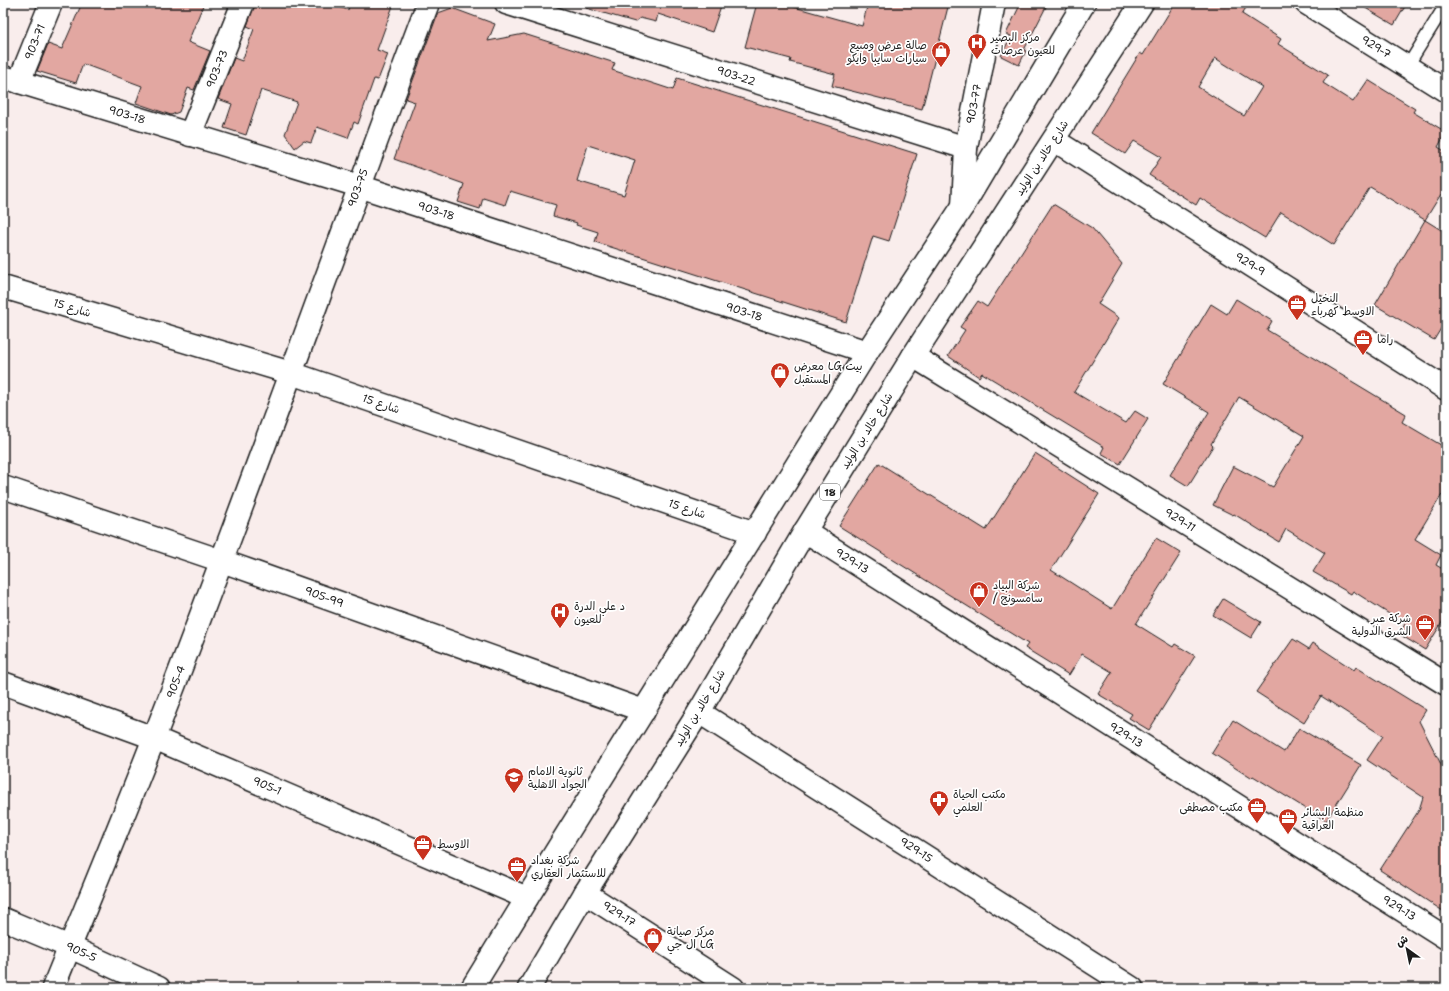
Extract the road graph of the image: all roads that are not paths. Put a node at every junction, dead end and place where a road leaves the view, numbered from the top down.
1 (51, 3) edge
2 (243, 3) edge
3 (428, 3) edge
4 (506, 3) edge
5 (994, 3) edge
6 (1084, 3) edge
7 (1142, 3) edge
8 (1306, 3) edge
9 (1446, 4) edge
10 (1407, 67) junction
11 (11, 79) edge
12 (1446, 91) edge
13 (190, 135) junction
14 (1054, 140) junction
15 (966, 148) junction
16 (359, 186) junction
17 (963, 206) junction
18 (3, 287) edge
19 (867, 352) junction
20 (913, 356) junction
21 (291, 373) junction
22 (1446, 389) edge
23 (3, 487) edge
24 (805, 531) junction
25 (755, 533) junction
26 (222, 561) junction
27 (3, 683) edge
28 (1446, 684) edge
29 (644, 710) junction
30 (699, 712) junction
31 (154, 738) junction
32 (586, 893) junction
33 (527, 898) junction
34 (3, 918) edge
35 (1446, 938) edge
36 (70, 947) junction
37 (53, 988) edge
38 (159, 988) edge
39 (472, 988) edge
40 (528, 988) edge
41 (733, 988) edge
42 (1132, 988) edge

1 - 11 street, 903-71
2 - 13 street, 903-73
3 - 16 street, 903-75
4 - 15 street, 903-22
5 - 15 street, 903-77
6 - 17 street
7 - 14 street, شارع خالد بن الوليد / 18
8 - 10 street, 929-7
9 - 10 lane
10 - 12 street, 929-7
11 - 13 street, 903-18
13 - 16 street, 903-18
14 - 20 street, شارع خالد بن الوليد / 18
14 - 22 street, 929-9
15 - 17 street, 903-77
16 - 19 street, 903-18
16 - 21 street, 903-75
17 - 19 street
18 - 21 street, شارع 15
19 - 25 street
20 - 24 street, شارع خالد بن الوليد / 18
20 - 28 street, 929-11
21 - 25 street, شارع 15
21 - 26 street, 905-4
23 - 26 street, 905-99
24 - 30 street, شارع خالد بن الوليد / 18
24 - 35 street, 929-13
25 - 29 street
26 - 29 street, 905-99
26 - 31 street, 905-4
27 - 31 street, 905-1
29 - 33 street
30 - 32 street, شارع خالد بن الوليد / 18
30 - 42 street, 929-15
31 - 33 street, 905-1
31 - 36 street, 905-4
32 - 40 street, شارع خالد بن الوليد / 18
32 - 41 street, 929-17
33 - 39 street
34 - 36 street, 905-5
36 - 37 street, 905-4
36 - 38 street, 905-5

